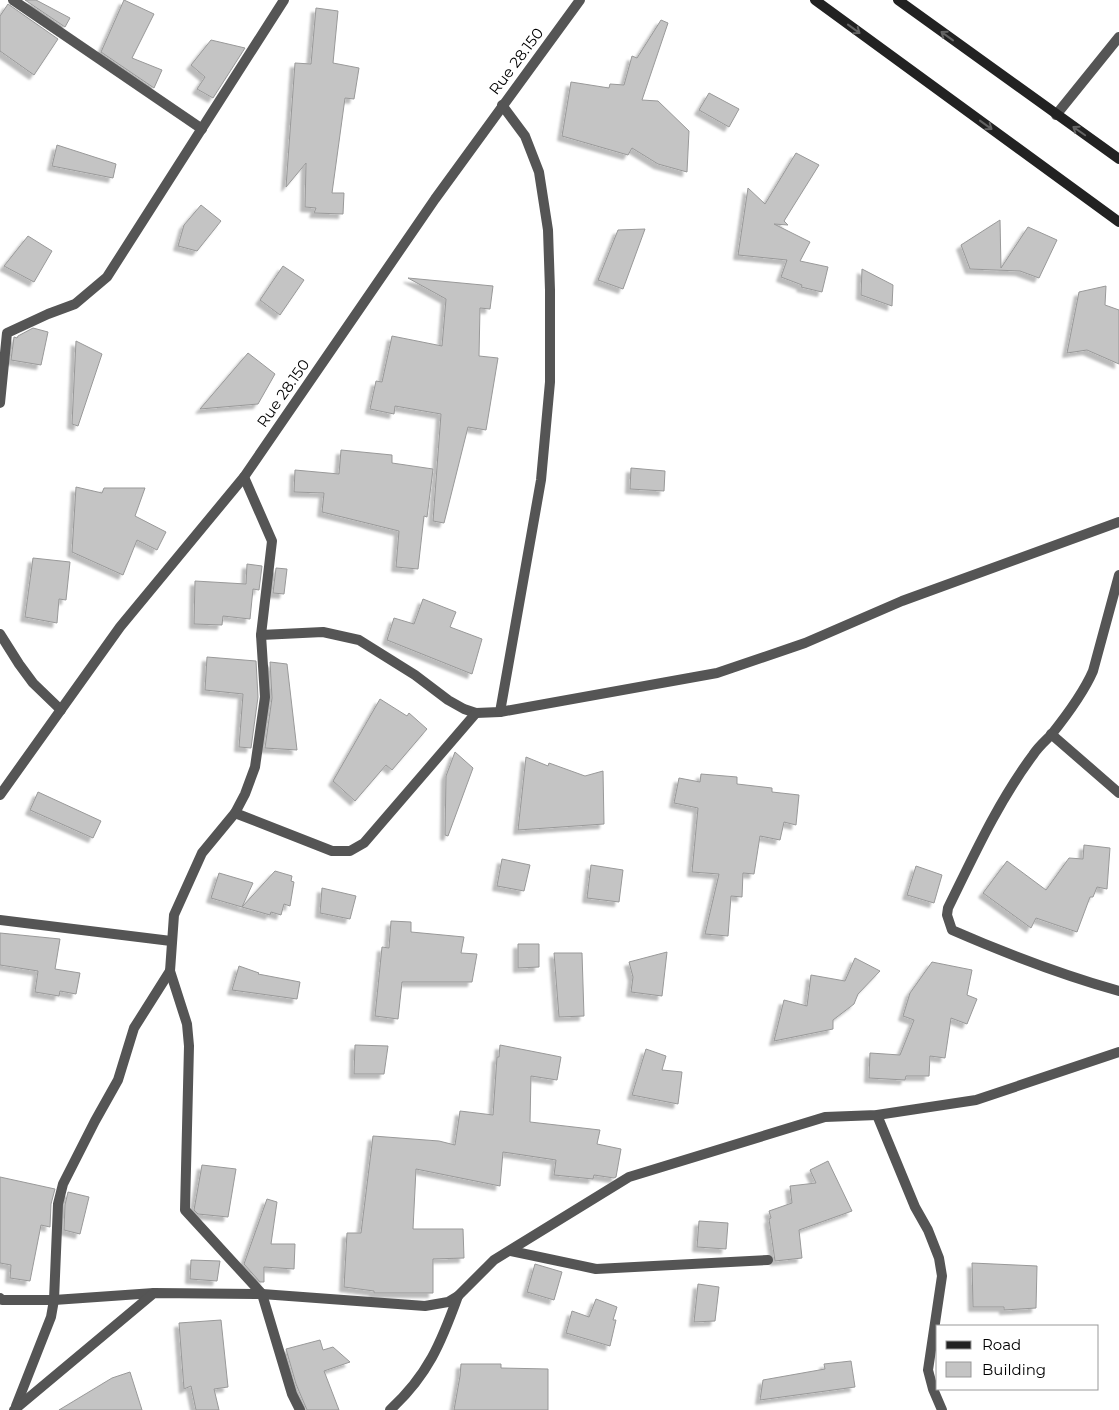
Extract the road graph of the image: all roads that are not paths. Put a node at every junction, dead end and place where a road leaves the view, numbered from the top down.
1 (13, 0) edge
2 (284, 0) edge
3 (580, 0) edge
4 (815, 0) edge
5 (898, 0) edge
6 (1119, 37) edge
7 (502, 105) junction
8 (1056, 115) junction
9 (202, 129) junction
10 (1119, 159) edge
11 (1119, 222) edge
12 (0, 403) edge
13 (244, 477) junction
14 (1119, 522) edge
15 (1119, 575) edge
16 (0, 634) edge
17 (261, 636) junction
18 (61, 710) junction
19 (500, 712) junction
20 (476, 713) junction
21 (1051, 734) junction
22 (1119, 793) edge
23 (0, 795) edge
24 (235, 813) junction
25 (0, 920) edge
26 (171, 941) junction
27 (170, 971) junction
28 (1119, 991) edge
29 (1119, 1052) edge
30 (877, 1116) junction
31 (511, 1251) junction
32 (768, 1260) dead end
33 (154, 1293) junction
34 (262, 1294) junction
35 (458, 1296) junction
36 (0, 1298) edge
37 (54, 1300) junction
38 (15, 1409) edge
39 (300, 1410) edge
40 (390, 1410) edge
41 (942, 1410) edge

1 - 9 street
2 - 9 street
3 - 7 street, Rue 28.150
4 -> 11 main road
8 -> 5 main road
6 - 8 street
7 - 13 street, Rue 28.150
7 - 19 street
10 -> 8 main road
9 - 12 street
13 - 17 street
13 - 18 street, Rue 28.150
14 - 19 street
15 - 21 street
16 - 18 street
17 - 20 street
17 - 24 street
18 - 23 street, Rue 28.150
19 - 20 street
20 - 24 street
21 - 22 street
21 - 28 street
24 - 26 street
25 - 26 street
26 - 27 street
27 - 34 street
27 - 37 street
29 - 30 street
30 - 31 street
30 - 41 street
31 - 32 street
31 - 35 street
33 - 34 street
33 - 37 street
33 - 38 street
34 - 35 street
34 - 39 street
35 - 40 street
36 - 37 street
37 - 38 street

